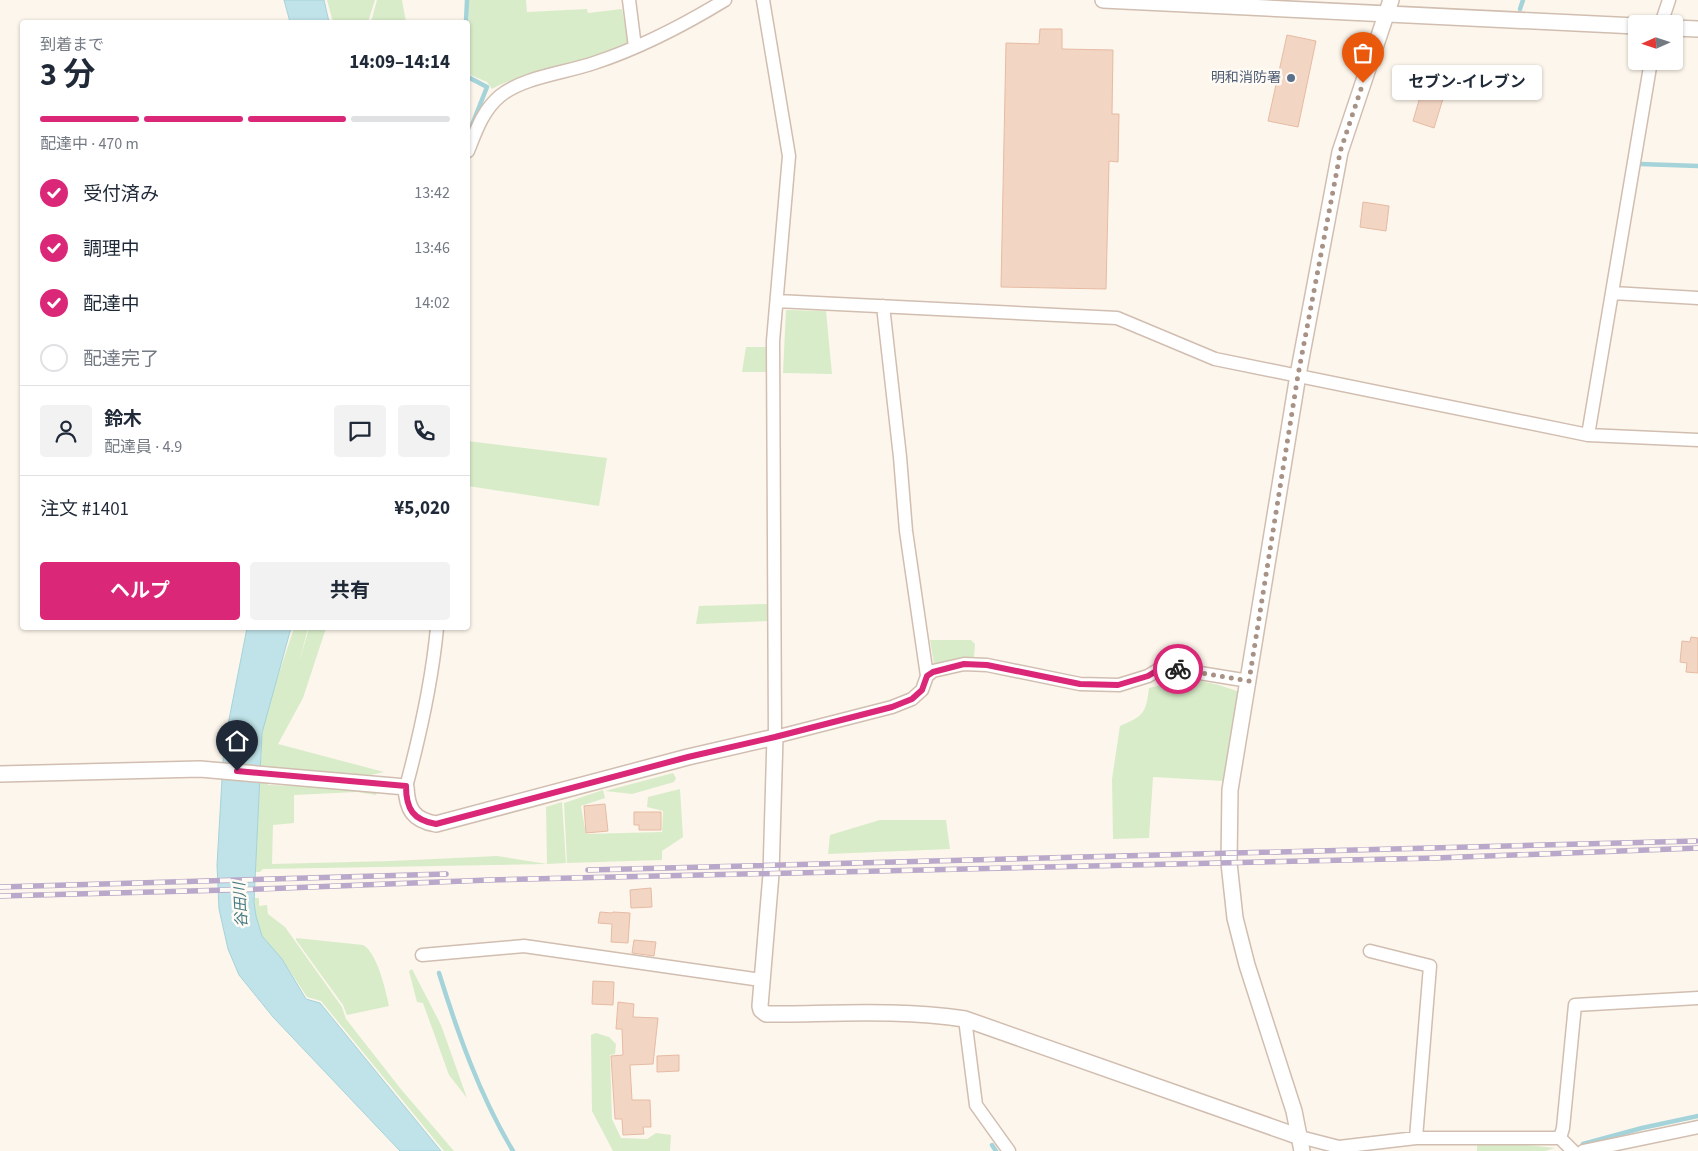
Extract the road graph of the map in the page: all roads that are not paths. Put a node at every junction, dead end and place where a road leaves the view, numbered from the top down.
1 (629, 0) edge
2 (725, 0) edge
3 (763, 0) edge
4 (1103, 0) edge
5 (1669, 0) edge
6 (1144, 1) edge
7 (1252, 4) edge
8 (1388, 7) edge
9 (1664, 15) edge
10 (1628, 25) edge
11 (1683, 28) edge
12 (1698, 29) edge
13 (635, 47) junction
14 (1650, 70) edge
15 (470, 146) edge
16 (1613, 294) junction
17 (1698, 298) edge
18 (777, 300) junction
19 (883, 306) junction
20 (1298, 375) junction
21 (1588, 435) junction
22 (1698, 440) edge
23 (437, 630) edge
24 (927, 676) junction
25 (1249, 681) junction
26 (775, 737) junction
27 (0, 774) edge
28 (406, 786) junction
29 (1370, 951) dead end
30 (422, 955) dead end
31 (761, 980) junction
32 (1698, 998) edge
33 (965, 1020) junction
34 (1698, 1127) edge
35 (1416, 1138) junction
36 (1560, 1138) junction
37 (1301, 1144) edge
38 (1009, 1151) edge
39 (1573, 1151) edge
40 (1583, 1151) edge

1 - 13 street
2 - 13 street
3 - 18 street
4 - 6 street
5 - 9 street
6 - 7 street
7 - 8 street
8 - 10 street
8 - 20 street
11 - 12 street
13 - 15 street
14 - 16 street
16 - 17 street
16 - 21 street
18 - 19 street
18 - 26 street
19 - 20 street
19 - 24 street
20 - 21 street
20 - 25 street
21 - 22 street
23 - 28 street
24 - 25 street
24 - 26 street
25 - 37 street
26 - 28 street
26 - 31 street
27 - 28 street
29 - 35 street
30 - 31 street
31 - 33 street
32 - 36 street
33 - 37 street
33 - 38 street
34 - 40 street
35 - 36 street
35 - 37 street
36 - 39 street

